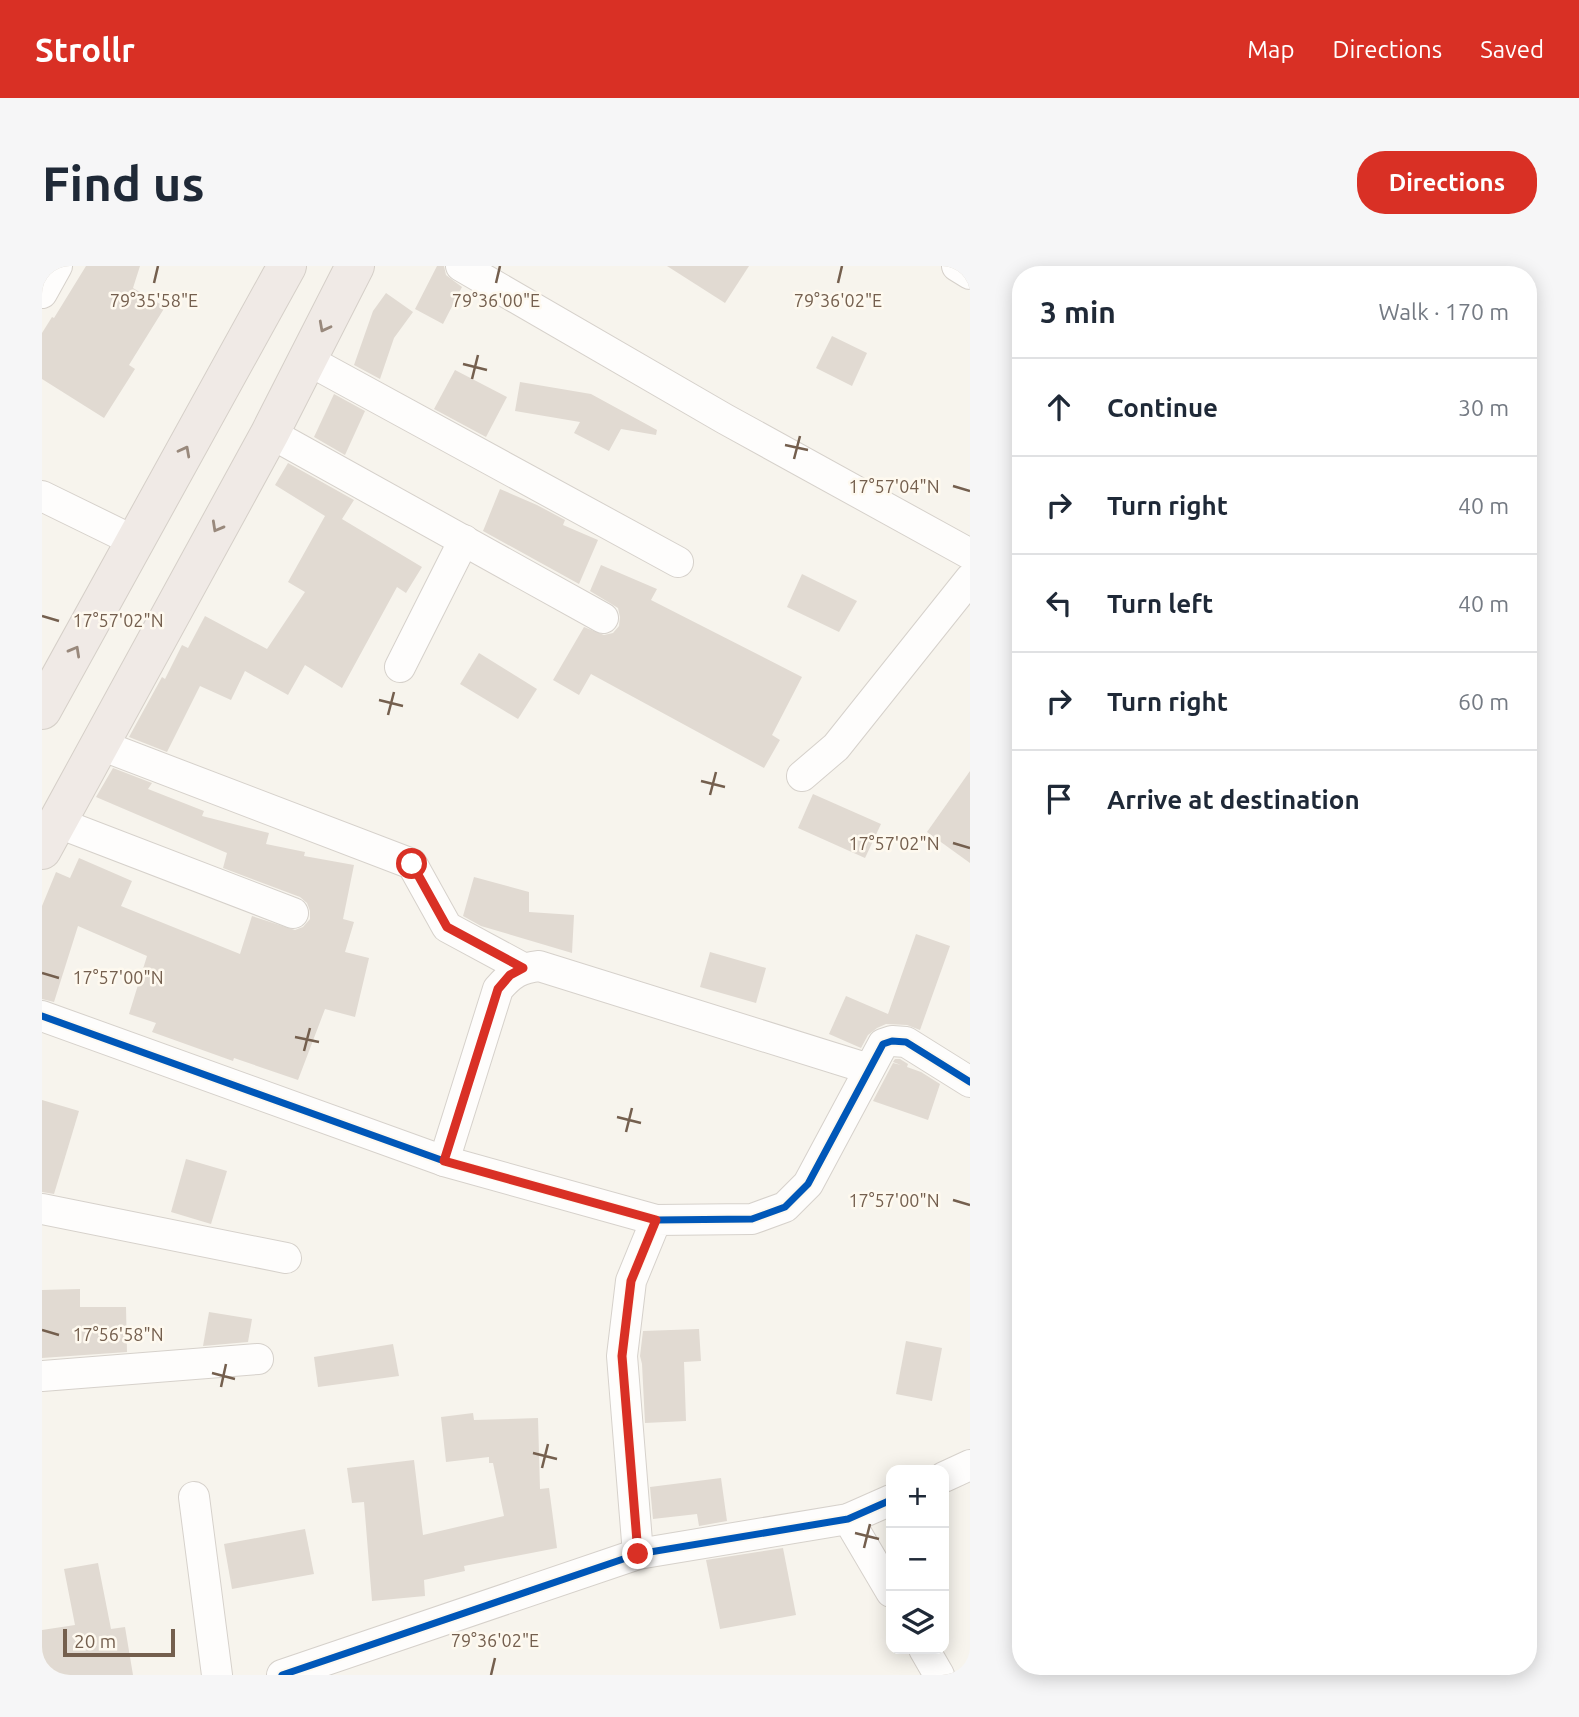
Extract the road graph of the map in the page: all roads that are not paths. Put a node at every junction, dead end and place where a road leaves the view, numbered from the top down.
1 (57, 266) edge
2 (287, 266) edge
3 (355, 266) edge
4 (461, 266) edge
5 (957, 266) edge
6 (970, 274) edge
7 (42, 293) edge
8 (306, 359) junction
9 (270, 433) junction
10 (42, 496) edge
11 (464, 540) junction
12 (136, 542) junction
13 (970, 554) edge
14 (678, 562) dead end
15 (970, 579) edge
16 (603, 618) dead end
17 (400, 667) dead end
18 (42, 710) edge
19 (98, 744) junction
20 (802, 776) dead end
21 (49, 836) edge
22 (293, 913) dead end
23 (523, 968) junction
24 (42, 1016) edge
25 (869, 1069) junction
26 (970, 1082) edge
27 (444, 1161) junction
28 (42, 1209) edge
29 (656, 1220) junction
30 (286, 1258) dead end
31 (258, 1359) dead end
32 (42, 1376) edge
33 (970, 1465) edge
34 (949, 1475) edge
35 (194, 1497) dead end
36 (886, 1502) edge
37 (848, 1519) junction
38 (638, 1554) junction
39 (890, 1591) edge
40 (927, 1654) edge
41 (217, 1675) edge
42 (282, 1675) edge
43 (939, 1675) edge

1 - 7 street
12 -> 2 highway
3 -> 8 highway
4 - 13 street
5 - 6 street
8 - 9 highway
8 - 14 street
9 - 11 street
9 -> 19 highway
10 - 12 street
11 - 16 street
11 - 17 street
18 -> 12 highway
15 - 20 street
19 - 21 highway
19 - 23 street
21 - 22 street
23 - 25 street
23 - 27 street
24 - 27 street
25 - 26 street
25 - 29 street
27 - 29 street
28 - 30 street
29 - 38 street
31 - 32 street
33 - 34 street
35 - 41 street
36 - 37 street
37 - 38 street
37 - 39 street
38 - 42 street
40 - 43 street

